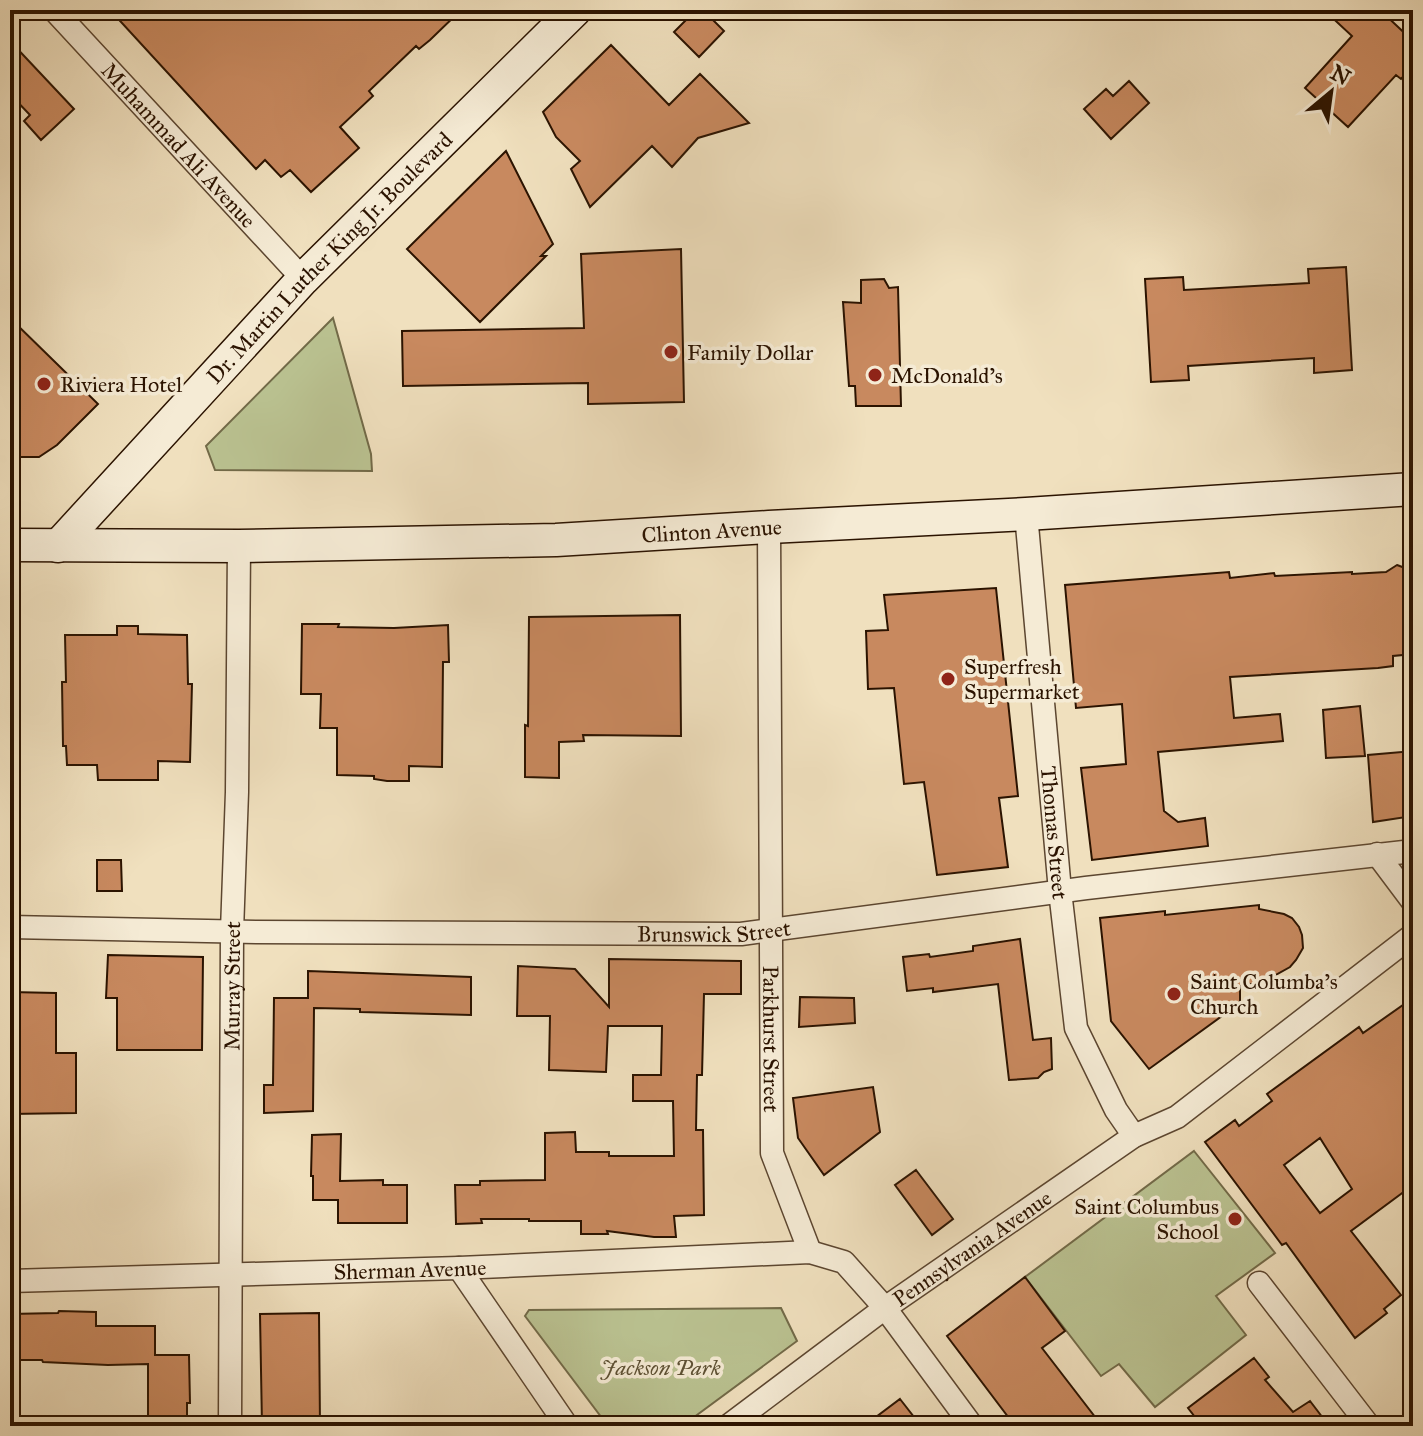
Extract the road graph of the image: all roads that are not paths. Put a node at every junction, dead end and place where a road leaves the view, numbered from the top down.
1 (54, 10) edge
2 (575, 10) edge
3 (303, 279) junction
4 (1413, 489) edge
5 (1026, 514) junction
6 (769, 527) junction
7 (10, 545) edge
8 (58, 546) junction
9 (239, 546) junction
10 (1413, 851) edge
11 (1377, 854) junction
12 (1060, 891) junction
13 (1413, 902) edge
14 (10, 927) edge
15 (772, 930) junction
16 (232, 931) junction
17 (1413, 935) edge
18 (1134, 1136) junction
19 (810, 1252) junction
20 (459, 1268) junction
21 (230, 1276) junction
22 (10, 1281) edge
23 (1259, 1283) dead end
24 (885, 1308) junction
25 (230, 1426) edge
26 (567, 1426) edge
27 (728, 1426) edge
28 (972, 1426) edge
29 (1369, 1426) edge

1 - 3 street, Muhammad Ali Avenue
2 - 3 main road, Dr. Martin Luther King Jr. Boulevard
3 - 8 main road, Dr. Martin Luther King Jr. Boulevard
4 - 5 main road, Clinton Avenue
5 - 6 main road, Clinton Avenue
5 - 12 street, Thomas Street
6 - 9 main road, Clinton Avenue
6 - 15 street, Parkhurst Street
7 - 8 main road, Clinton Avenue
8 - 9 main road, Clinton Avenue
9 - 16 street, Murray Street
10 - 11 street, Brunswick Street
11 - 12 street, Brunswick Street
11 - 13 street
12 - 15 street, Brunswick Street
12 - 18 street, Thomas Street
14 - 16 street, Brunswick Street
15 - 16 street, Brunswick Street
15 - 19 street, Parkhurst Street
16 - 21 street, Murray Street
17 - 18 street, Pennsylvania Avenue
18 - 24 street, Pennsylvania Avenue
19 - 20 street, Sherman Avenue
19 - 24 street
20 - 21 street, Sherman Avenue
20 - 26 street
21 - 22 street, Sherman Avenue
21 - 25 street, Murray Street
23 - 29 street
24 - 27 street, Pennsylvania Avenue
24 - 28 street

